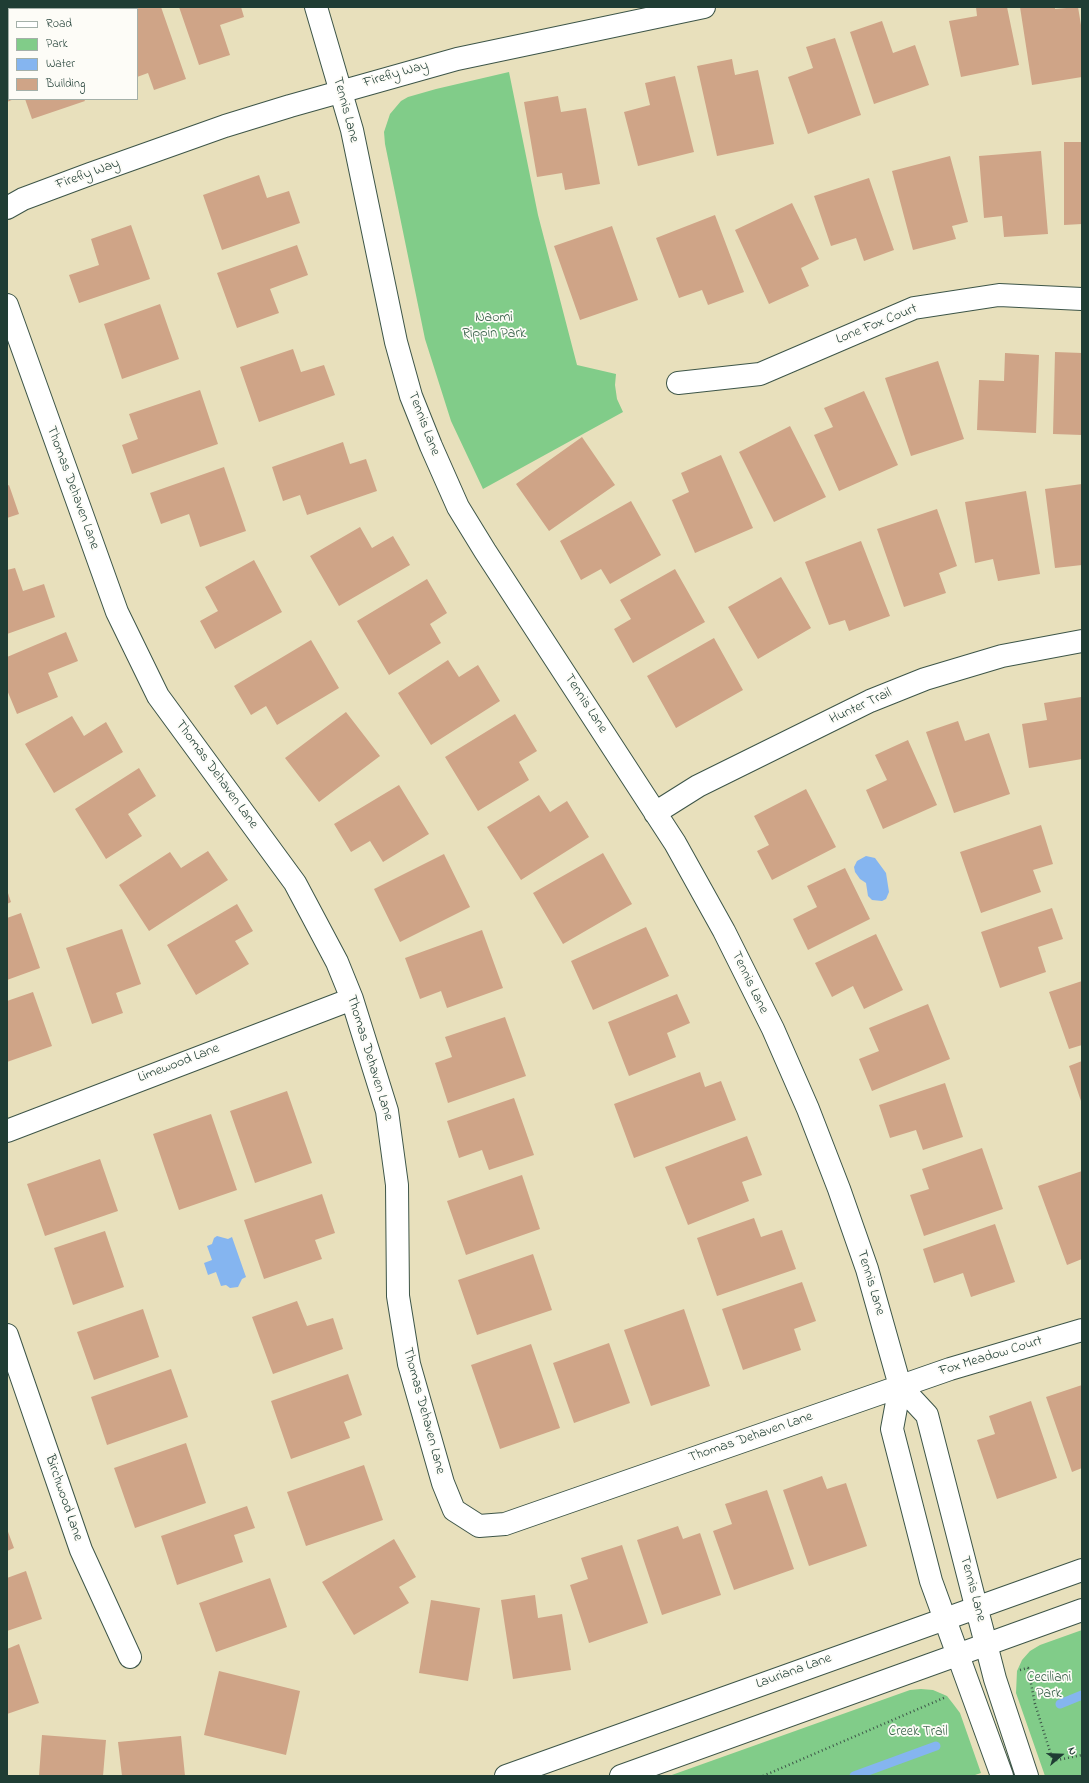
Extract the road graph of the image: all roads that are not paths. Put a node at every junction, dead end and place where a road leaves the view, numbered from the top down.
1 (316, 7) edge
2 (704, 7) edge
3 (340, 91) junction
4 (7, 208) edge
5 (1082, 300) edge
6 (7, 305) edge
7 (678, 383) dead end
8 (1082, 641) edge
9 (655, 813) junction
10 (352, 999) junction
11 (7, 1131) edge
12 (1082, 1330) edge
13 (7, 1335) edge
14 (900, 1386) junction
15 (1082, 1570) edge
16 (976, 1606) junction
17 (1082, 1610) edge
18 (944, 1618) junction
19 (986, 1644) junction
20 (958, 1654) junction
21 (130, 1657) dead end
22 (506, 1776) edge
23 (620, 1776) edge
24 (1002, 1776) edge
25 (1027, 1776) edge

1 - 3 street, Tennis Lane
2 - 3 street, Firefly Way
3 - 4 street, Firefly Way
3 - 9 street, Tennis Lane
5 - 7 street, Lone Fox Court
6 - 10 street, Thomas Dehaven Lane
8 - 9 street, Hunter Trail
9 - 14 street, Tennis Lane
10 - 11 street, Limewood Lane
10 - 14 street, Thomas Dehaven Lane
12 - 14 street, Fox Meadow Court
13 - 21 street, Birchwood Lane
14 - 16 street, Tennis Lane
14 - 18 street, Tennis Lane
15 - 16 street, Lauriana Lane
16 - 18 street, Lauriana Lane
16 - 19 street, Tennis Lane
17 - 19 street
18 - 20 street, Tennis Lane
18 - 22 street, Lauriana Lane
19 - 20 street
19 - 25 street, Tennis Lane
20 - 23 street
20 - 24 street, Tennis Lane

